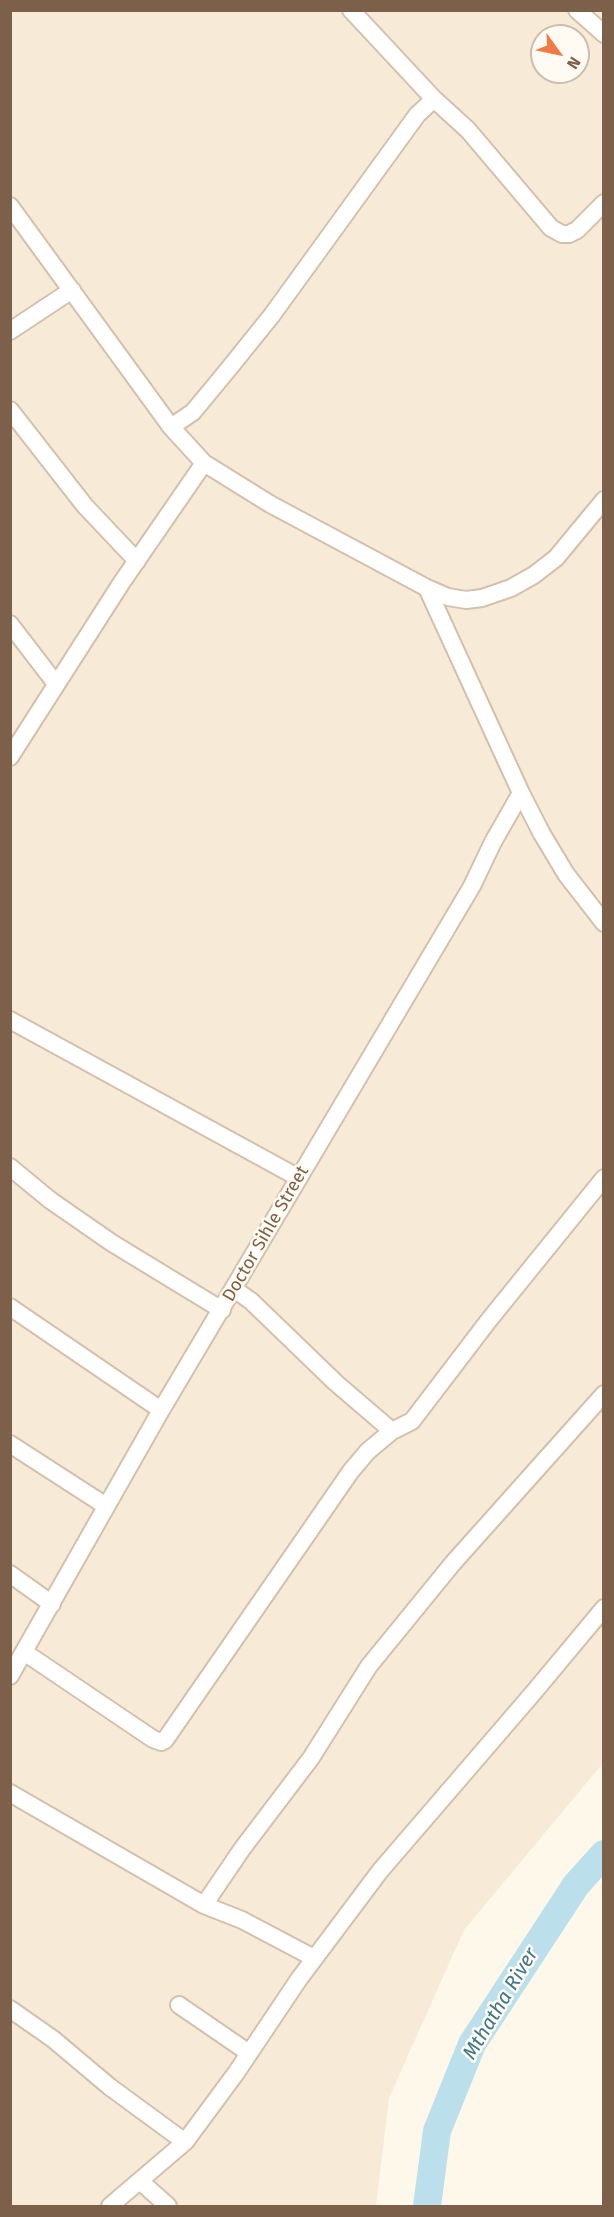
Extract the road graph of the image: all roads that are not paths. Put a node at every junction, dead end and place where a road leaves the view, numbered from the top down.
1 (351, 10) edge
2 (577, 10) edge
3 (603, 34) edge
4 (434, 99) junction
5 (603, 203) edge
6 (10, 206) edge
7 (72, 290) junction
8 (10, 331) edge
9 (10, 411) edge
10 (171, 427) junction
11 (204, 463) junction
12 (603, 502) edge
13 (137, 561) junction
14 (427, 588) junction
15 (10, 624) edge
16 (56, 684) junction
17 (10, 757) edge
18 (521, 793) junction
19 (603, 923) edge
20 (10, 1020) edge
21 (10, 1167) edge
22 (299, 1178) junction
23 (603, 1178) edge
24 (234, 1289) junction
25 (10, 1307) edge
26 (222, 1310) junction
27 (603, 1394) edge
28 (161, 1410) junction
29 (392, 1431) junction
30 (10, 1444) edge
31 (106, 1506) junction
32 (10, 1574) edge
33 (52, 1604) junction
34 (603, 1608) edge
35 (24, 1652) junction
36 (10, 1676) edge
37 (10, 1793) edge
38 (204, 1905) junction
39 (314, 1958) junction
40 (179, 2005) dead end
41 (10, 2009) edge
42 (249, 2053) junction
43 (185, 2142) junction
44 (140, 2181) junction
45 (110, 2206) edge
46 (168, 2206) edge

1 - 4 street
2 - 3 street
4 - 5 street
4 - 10 street
6 - 7 street
7 - 8 street
7 - 10 street
9 - 13 street
10 - 11 street
11 - 13 street
11 - 14 street
12 - 14 street
13 - 16 street
14 - 18 street
15 - 16 street
16 - 17 street
18 - 19 street
18 - 22 street, Doctor Sihle Street
20 - 22 street
21 - 26 street
22 - 24 street, Doctor Sihle Street
23 - 29 street
24 - 26 street, Doctor Sihle Street
24 - 29 street
25 - 28 street
26 - 28 street, Doctor Sihle Street
27 - 38 street
28 - 31 street, Doctor Sihle Street
29 - 35 street
30 - 31 street
31 - 33 street, Doctor Sihle Street
32 - 33 street
33 - 35 street, Doctor Sihle Street
34 - 39 street
35 - 36 street, Doctor Sihle Street
37 - 38 street
38 - 39 street
39 - 42 street
40 - 42 street
41 - 43 street
42 - 43 street
43 - 44 street
44 - 45 street
44 - 46 street

